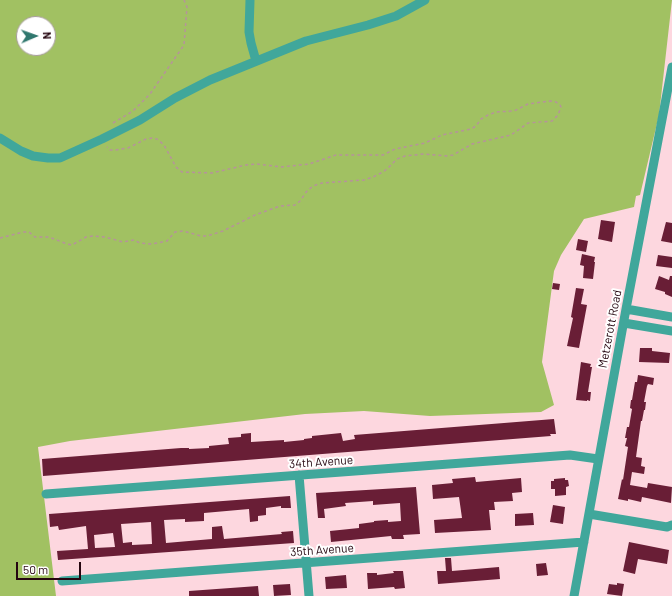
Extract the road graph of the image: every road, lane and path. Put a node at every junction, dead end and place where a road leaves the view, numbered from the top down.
1 (184, 0) edge
2 (250, 0) edge
3 (425, 0) edge
4 (256, 61) junction
5 (672, 67) edge
6 (113, 123) dead end
7 (0, 138) edge
8 (102, 139) junction
9 (0, 238) edge
10 (626, 309) junction
11 (672, 317) edge
12 (624, 323) junction
13 (672, 331) edge
14 (598, 459) junction
15 (299, 475) junction
16 (46, 494) dead end
17 (589, 514) junction
18 (672, 525) edge
19 (584, 542) junction
20 (306, 563) junction
21 (62, 581) dead end
22 (309, 596) edge
23 (574, 596) edge

1 - 6 path
2 - 4 street
3 - 4 street
4 - 8 street
5 - 10 street, Metzerott Road
7 - 8 street
8 - 9 path
10 - 11 street
10 - 12 street, Metzerott Road
12 - 13 street
12 - 14 street, Metzerott Road
14 - 15 street, 34th Avenue
14 - 17 street, Metzerott Road
15 - 16 street, 34th Avenue
15 - 20 street
17 - 18 street
17 - 19 street, Metzerott Road
19 - 20 street, 35th Avenue
19 - 23 street, Metzerott Road
20 - 21 street, 35th Avenue
20 - 22 street

